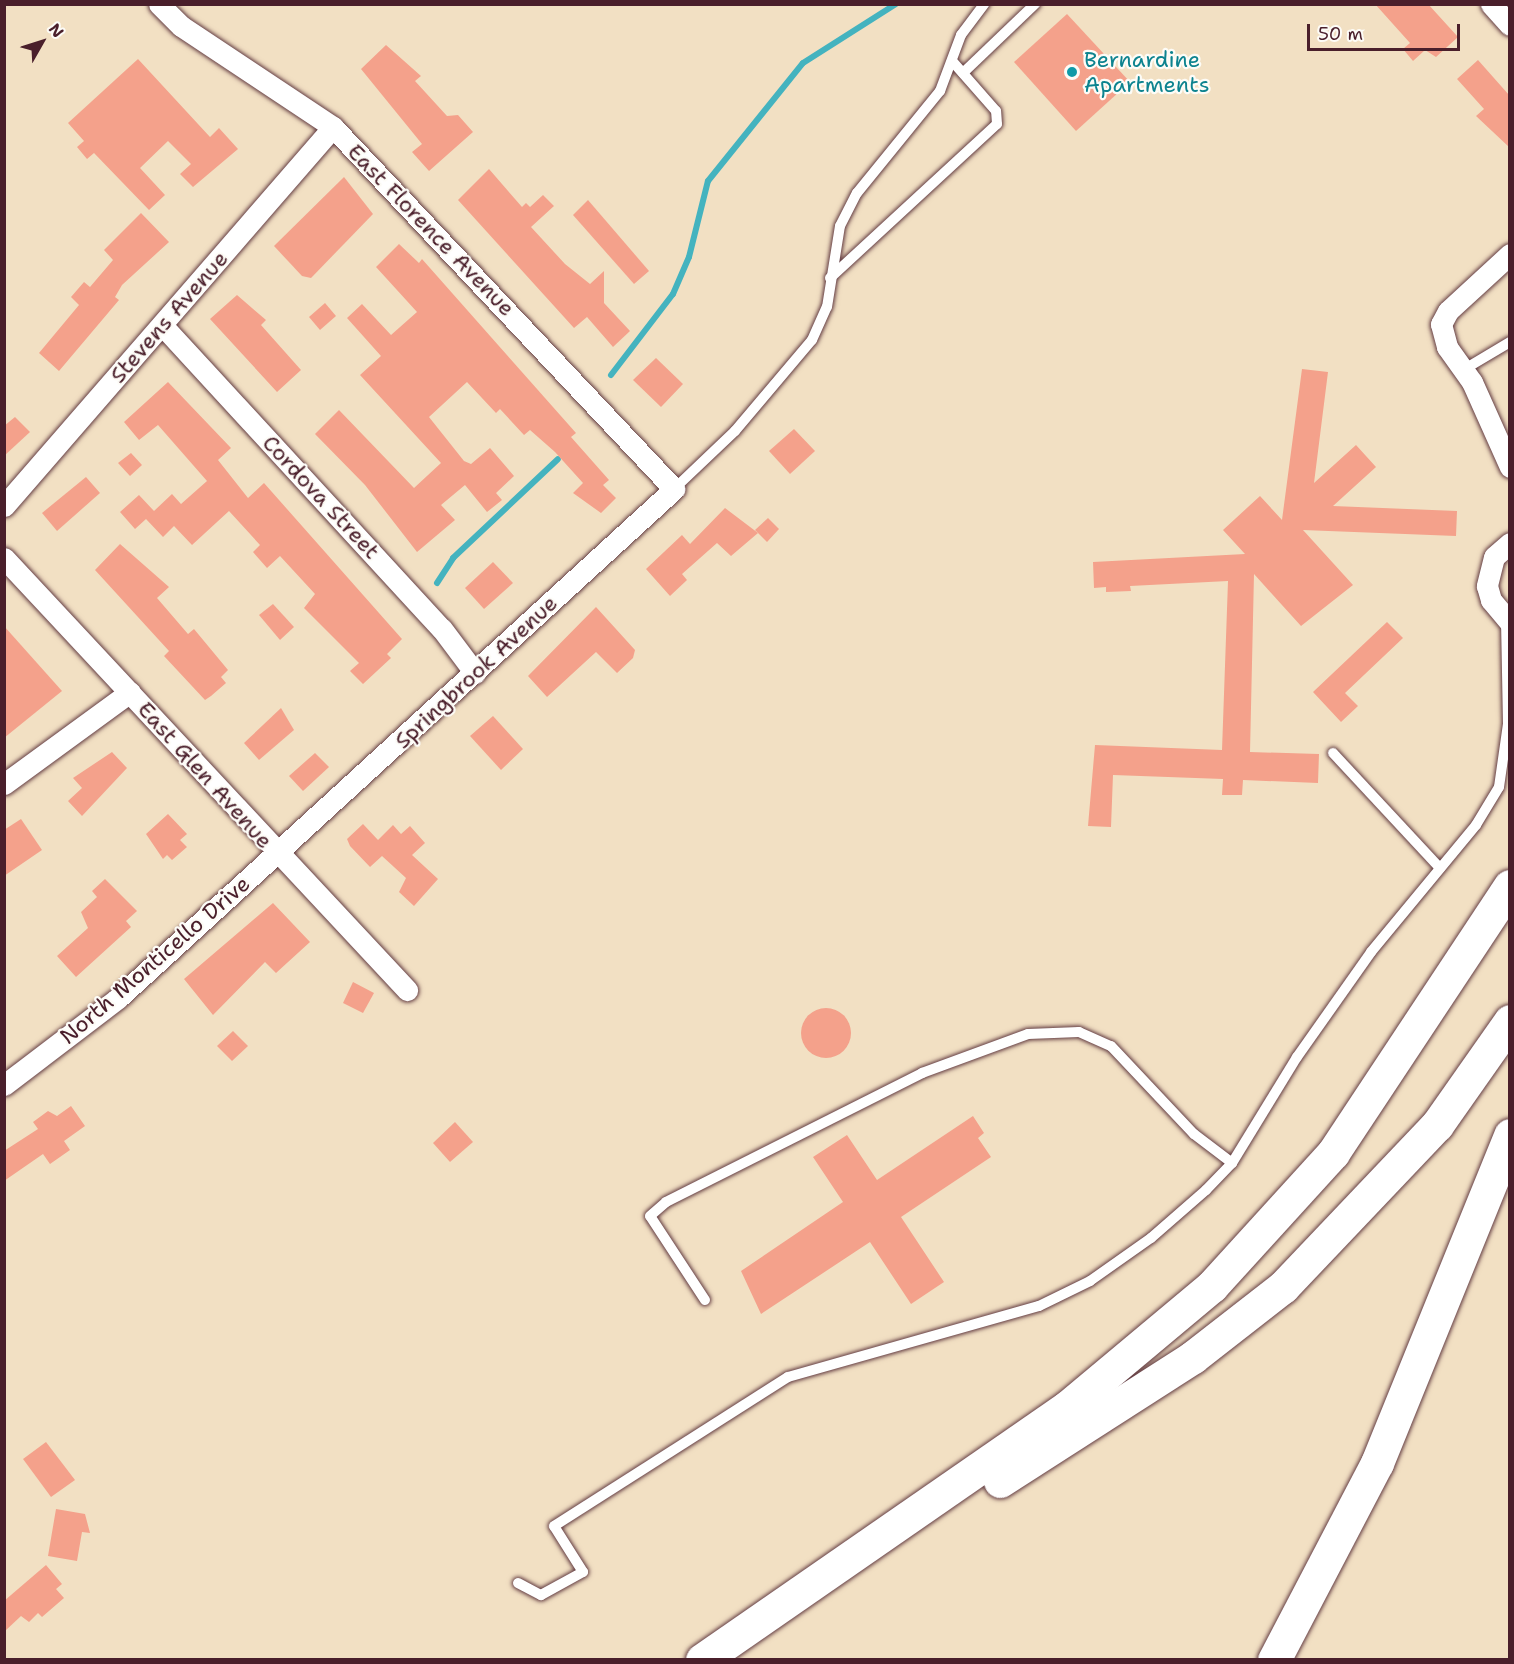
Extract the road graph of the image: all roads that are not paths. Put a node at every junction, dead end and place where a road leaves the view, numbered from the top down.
1 (159, 4) edge
2 (984, 4) edge
3 (1035, 4) edge
4 (1491, 4) edge
5 (1509, 25) edge
6 (952, 61) junction
7 (963, 73) junction
8 (333, 128) junction
9 (1509, 254) edge
10 (830, 278) junction
11 (162, 325) junction
12 (1509, 342) edge
13 (1463, 370) junction
14 (1509, 468) edge
15 (674, 489) junction
16 (4, 506) edge
17 (1508, 540) edge
18 (7, 566) edge
19 (1507, 621) edge
20 (475, 673) junction
21 (130, 692) junction
22 (1508, 705) edge
23 (1333, 753) dead end
24 (4, 784) edge
25 (276, 854) junction
26 (1440, 867) junction
27 (1509, 885) edge
28 (407, 990) dead end
29 (1509, 1021) edge
30 (4, 1085) edge
31 (1509, 1134) edge
32 (1232, 1163) junction
33 (705, 1299) dead end
34 (518, 1583) dead end
35 (702, 1659) edge
36 (734, 1659) edge
37 (1274, 1659) edge

1 - 8 street, East Florence Avenue
2 - 6 lane
3 - 7 lane
4 - 5 street
6 - 7 lane
6 - 10 lane
7 - 10 lane
8 - 11 street, Stevens Avenue
8 - 15 street, East Florence Avenue
9 - 13 street
10 - 15 lane
11 - 16 street, Stevens Avenue
11 - 20 street, Cordova Street
12 - 13 lane
13 - 14 street
15 - 20 street, Springbrook Avenue
17 - 19 street
18 - 21 street, East Glen Avenue
19 - 22 lane
20 - 25 street, Springbrook Avenue
21 - 24 street
21 - 25 street, East Glen Avenue
22 - 26 lane
23 - 26 lane
25 - 28 street, East Glen Avenue
25 - 30 street, North Monticello Drive
26 - 32 lane
27 - 35 highway
29 - 36 highway
31 - 37 highway
32 - 33 lane
32 - 34 lane

